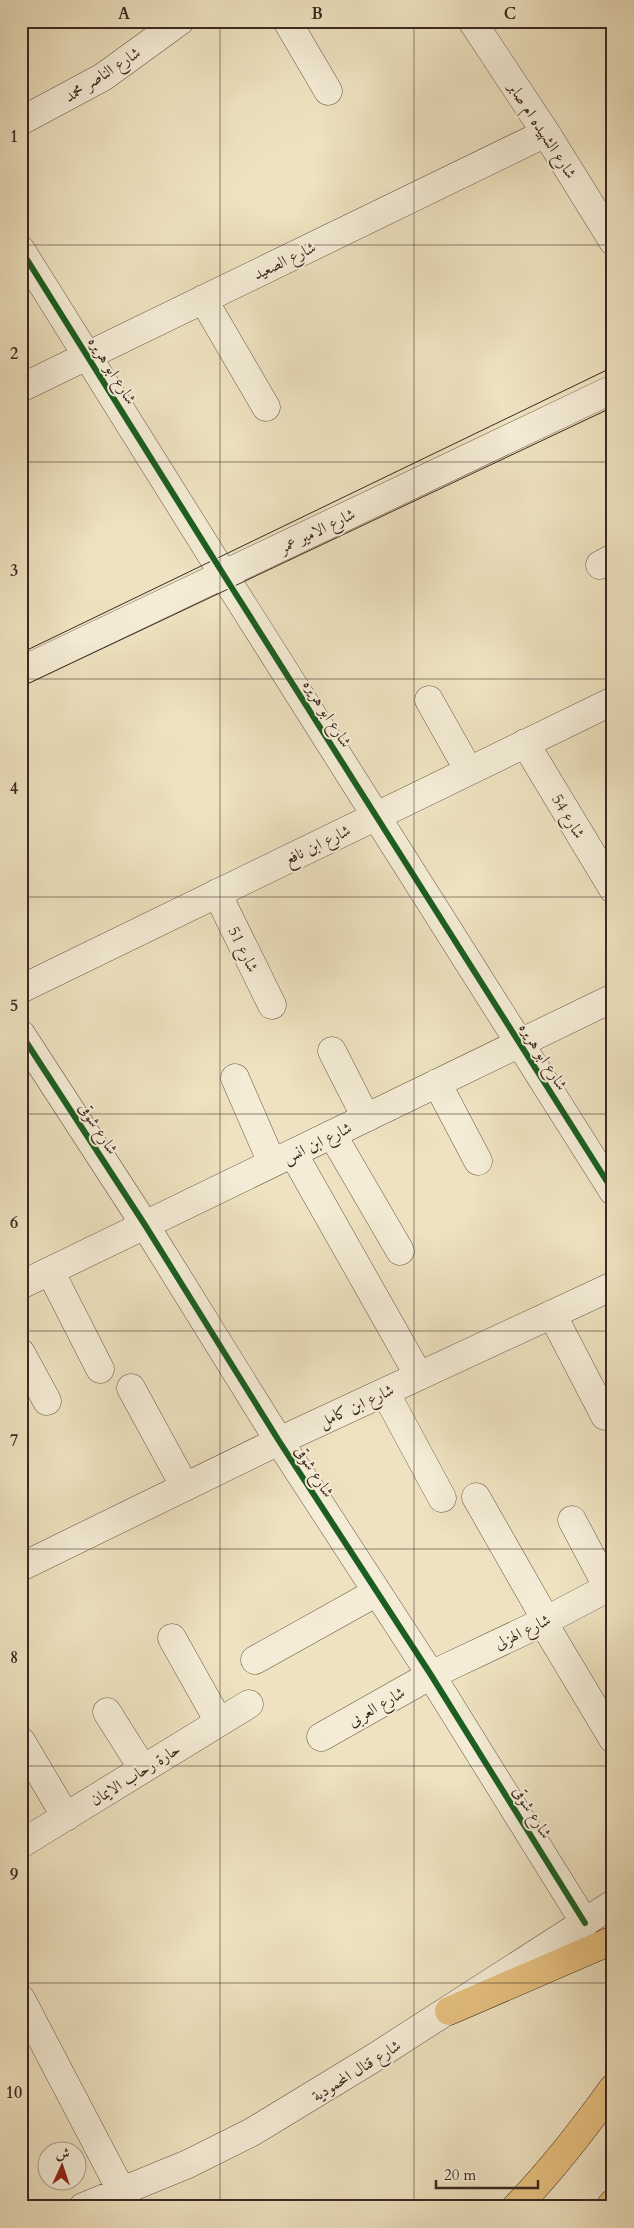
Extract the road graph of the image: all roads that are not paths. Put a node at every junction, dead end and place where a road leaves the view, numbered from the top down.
1 (180, 21) edge
2 (287, 21) edge
3 (472, 21) edge
4 (328, 92) dead end
5 (23, 117) edge
6 (546, 133) junction
7 (613, 241) edge
8 (21, 250) edge
9 (203, 299) junction
10 (88, 355) junction
11 (21, 388) edge
12 (613, 389) edge
13 (266, 407) dead end
14 (224, 574) junction
15 (21, 671) edge
16 (428, 700) dead end
17 (613, 701) edge
18 (525, 743) junction
19 (469, 770) junction
20 (376, 816) junction
21 (613, 889) edge
22 (217, 893) junction
23 (21, 989) edge
24 (613, 998) edge
25 (272, 1005) dead end
26 (21, 1034) edge
27 (520, 1043) junction
28 (332, 1051) dead end
29 (235, 1078) dead end
30 (437, 1083) junction
31 (366, 1118) junction
32 (332, 1134) junction
33 (282, 1158) junction
34 (478, 1161) dead end
35 (613, 1191) edge
36 (145, 1225) junction
37 (400, 1251) dead end
38 (50, 1271) junction
39 (21, 1285) edge
40 (613, 1286) edge
41 (552, 1314) junction
42 (21, 1353) edge
43 (100, 1369) dead end
44 (419, 1376) junction
45 (131, 1388) dead end
46 (385, 1392) junction
47 (46, 1401) dead end
48 (605, 1416) dead end
49 (279, 1441) junction
50 (185, 1487) junction
51 (476, 1497) dead end
52 (442, 1498) dead end
53 (572, 1520) dead end
54 (21, 1567) edge
55 (610, 1587) edge
56 (377, 1592) junction
57 (544, 1621) junction
58 (172, 1638) dead end
59 (255, 1660) dead end
60 (431, 1675) junction
61 (249, 1704) dead end
62 (107, 1712) dead end
63 (219, 1722) junction
64 (321, 1737) dead end
65 (613, 1739) edge
66 (21, 1741) edge
67 (143, 1770) junction
68 (66, 1817) junction
69 (21, 1844) edge
70 (613, 1904) edge
71 (585, 1923) junction
72 (613, 1940) edge
73 (21, 1999) edge
74 (449, 2011) junction
75 (613, 2088) edge
76 (122, 2192) junction
77 (613, 2202) edge
78 (83, 2207) edge
79 (516, 2207) edge
80 (610, 2207) edge

1 - 5 street, شارع الناصر محمد
2 - 4 street
3 - 6 street, شارع الشهيده ام صابر
6 - 7 street, شارع الشهيده ام صابر
6 - 9 street, شارع الصعيد
8 - 10 street, شارع ابو هريره
9 - 10 street, شارع الصعيد
9 - 13 street
10 - 11 street, شارع الصعيد
10 - 14 street, شارع ابو هريره
12 - 14 street, شارع الامير عمر
14 - 15 street, شارع الامير عمر
14 - 20 street, شارع ابو هريره
16 - 19 street
17 - 18 street, شارع ابن نافع
18 - 19 street, شارع ابن نافع
18 - 21 street, شارع 54
19 - 20 street, شارع ابن نافع
20 - 22 street, شارع ابن نافع
20 - 27 street, شارع ابو هريره
22 - 23 street, شارع ابن نافع
22 - 25 street, شارع 51
24 - 27 street, شارع ابن انس
26 - 36 street, شارع شوقى
27 - 30 street, شارع ابن انس
27 - 35 street, شارع ابو هريره
28 - 31 street
29 - 33 street
30 - 31 street, شارع ابن انس
30 - 34 street
31 - 32 street, شارع ابن انس
32 - 33 street, شارع ابن انس
32 - 37 street
33 - 36 street, شارع ابن انس
33 - 44 street
36 - 38 street, شارع ابن انس
36 - 49 street, شارع شوقى
38 - 39 street, شارع ابن انس
38 - 43 street
40 - 41 street, شارع ابن كامل
41 - 44 street, شارع ابن كامل
41 - 48 street
42 - 47 street
44 - 46 street, شارع ابن كامل
45 - 50 street
46 - 49 street, شارع ابن كامل
46 - 52 street
49 - 50 street, شارع ابن كامل
49 - 56 street, شارع شوقى
50 - 54 street, شارع ابن كامل
51 - 57 street
53 - 55 street
55 - 57 street, شارع الهزلى
56 - 59 street
56 - 60 street, شارع شوقى
57 - 60 street, شارع الهزلى
57 - 65 street
58 - 63 street
60 - 64 street, شارع العربى
60 - 71 street, شارع شوقى
61 - 63 street, حارة رحاب الايمان
62 - 67 street
63 - 67 street, حارة رحاب الايمان
66 - 68 street
67 - 68 street, حارة رحاب الايمان
68 - 69 street, حارة رحاب الايمان
70 - 71 street, شارع قنال المحمودية
71 - 74 street, شارع قنال المحمودية
72 - 74 main road
73 - 76 street
74 - 76 street, شارع قنال المحمودية
75 - 79 main road
76 - 78 street, شارع قنال المحمودية
77 - 80 main road

